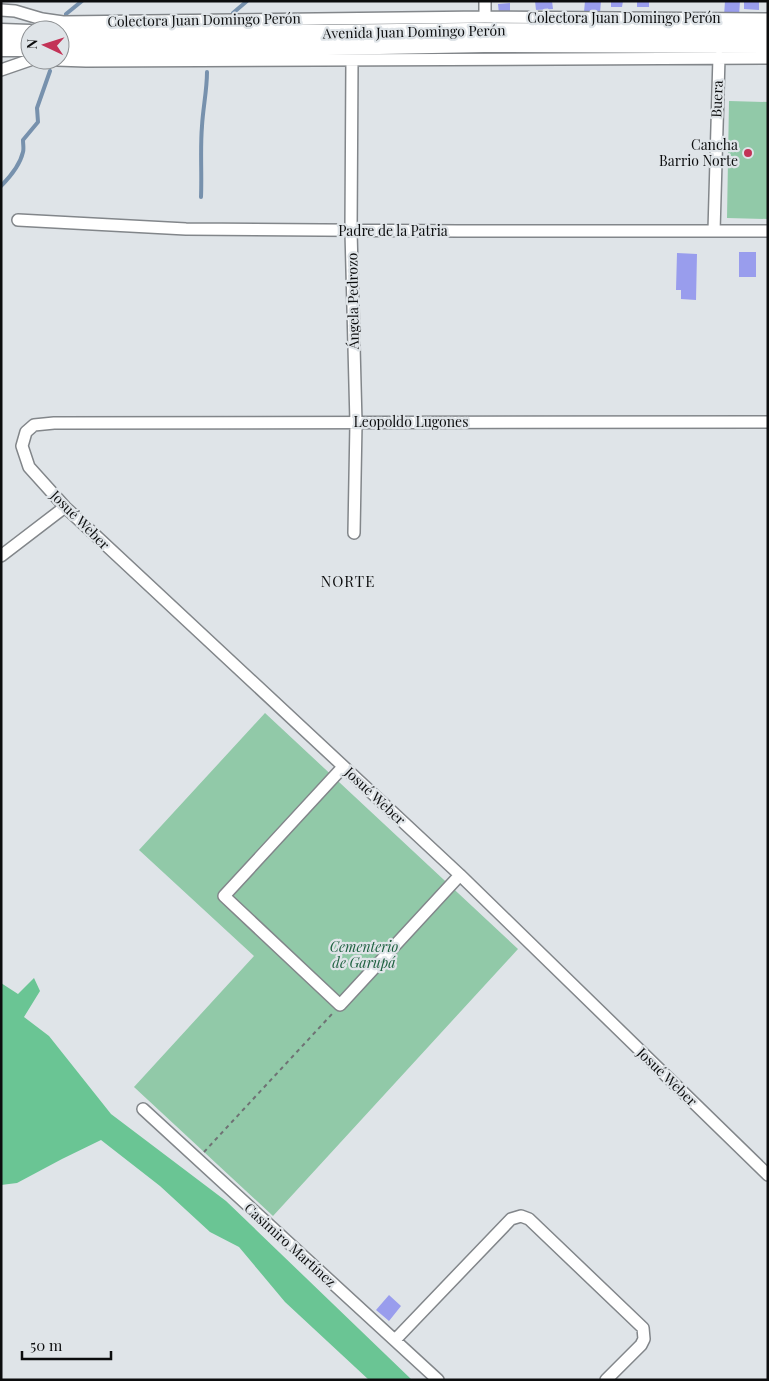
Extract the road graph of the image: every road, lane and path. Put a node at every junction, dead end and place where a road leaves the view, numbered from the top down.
1 (485, 1) edge
2 (1, 10) edge
3 (485, 17) junction
4 (768, 19) edge
5 (1, 32) edge
6 (768, 32) edge
7 (20, 33) edge
8 (70, 34) edge
9 (768, 45) edge
10 (1, 48) edge
11 (20, 48) edge
12 (70, 49) edge
13 (719, 57) junction
14 (768, 58) edge
15 (70, 60) edge
16 (352, 60) junction
17 (20, 63) edge
18 (1, 70) edge
19 (18, 220) dead end
20 (351, 230) junction
21 (714, 231) junction
22 (768, 231) edge
23 (356, 422) junction
24 (768, 422) edge
25 (54, 423) joint
26 (64, 507) junction
27 (354, 533) dead end
28 (1, 556) edge
29 (343, 767) junction
30 (460, 875) junction
31 (340, 1004) junction
32 (143, 1109) dead end
33 (197, 1159) junction
34 (768, 1175) edge
35 (395, 1340) junction
36 (438, 1380) edge
37 (606, 1380) edge

1 - 3 street
2 - 3 street, Colectora Juan Domingo Perón
3 - 4 street, Colectora Juan Domingo Perón
5 - 7 main road
6 - 8 main road, Avenida Juan Domingo Perón
9 - 12 main road, Avenida Juan Domingo Perón
10 - 11 main road
13 - 14 street
13 - 16 street
13 - 21 street, Buera
15 - 16 street
16 - 20 street, Ángela Pedrozo
17 - 18 street
19 - 20 street, Padre de la Patria
20 - 21 street, Padre de la Patria
20 - 23 street, Ángela Pedrozo
21 - 22 street, Padre de la Patria
23 - 24 street, Leopoldo Lugones
23 - 25 street, Leopoldo Lugones
23 - 27 street, Ángela Pedrozo
25 - 26 street, Josué Weber
26 - 28 street
26 - 29 street, Josué Weber
29 - 30 street, Josué Weber
29 - 31 street
30 - 31 street
30 - 34 street, Josué Weber
31 - 33 path
32 - 33 street, Casimiro Martínez
33 - 35 street, Casimiro Martínez
35 - 36 street, Casimiro Martínez
35 - 37 street

